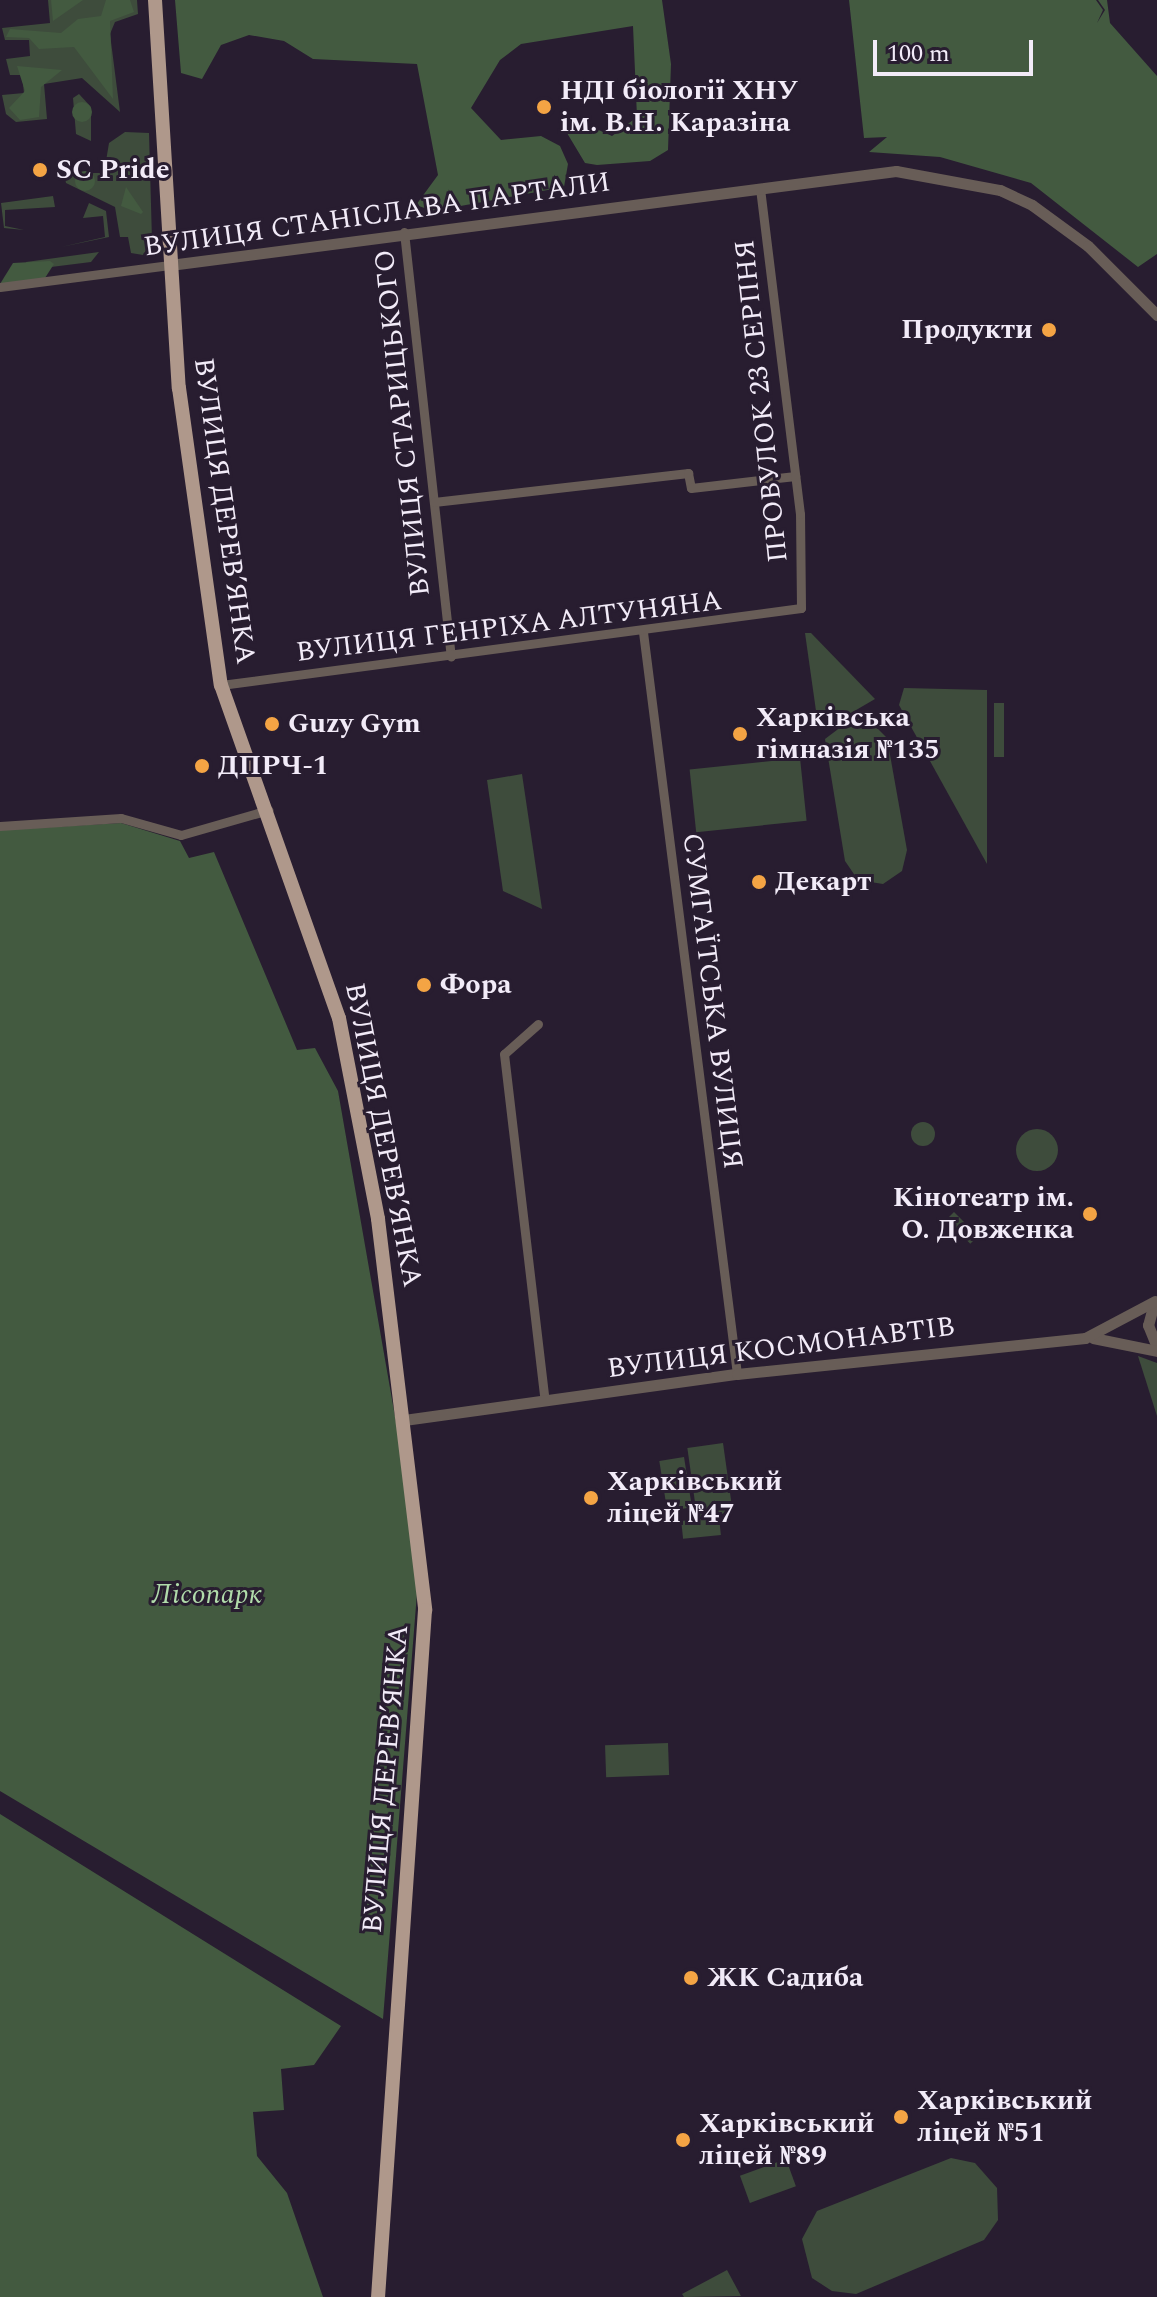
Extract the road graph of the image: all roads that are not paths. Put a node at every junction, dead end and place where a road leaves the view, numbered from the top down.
1 (155, 0) edge
2 (760, 189) junction
3 (404, 232) junction
4 (170, 265) junction
5 (0, 287) edge
6 (1157, 315) edge
7 (795, 476) junction
8 (434, 502) junction
9 (801, 608) joint
10 (643, 632) junction
11 (451, 656) junction
12 (221, 685) junction
13 (268, 810) junction
14 (0, 826) edge
15 (538, 1024) dead end
16 (1156, 1300) edge
17 (1085, 1338) junction
18 (1157, 1349) edge
19 (737, 1374) junction
20 (545, 1401) junction
21 (404, 1420) junction
22 (378, 2297) edge

1 - 4 main road, ВУЛИЦЯ ДЕРЕВ’ЯНКА
2 - 3 street, ВУЛИЦЯ СТАНІСЛАВА ПАРТАЛИ
2 - 6 street, ВУЛИЦЯ СТАНІСЛАВА ПАРТАЛИ
2 - 7 street, ПРОВУЛОК 23 СЕРПНЯ
3 - 4 street, ВУЛИЦЯ СТАНІСЛАВА ПАРТАЛИ
3 - 8 street, ВУЛИЦЯ СТАРИЦЬКОГО
4 - 5 street, ВУЛИЦЯ СТАНІСЛАВА ПАРТАЛИ
4 - 12 main road, ВУЛИЦЯ ДЕРЕВ’ЯНКА
7 - 8 street
7 - 9 street, ПРОВУЛОК 23 СЕРПНЯ
8 - 11 street, ВУЛИЦЯ СТАРИЦЬКОГО
9 - 10 street, ВУЛИЦЯ ГЕНРІХА АЛТУНЯНА
10 - 11 street, ВУЛИЦЯ ГЕНРІХА АЛТУНЯНА
10 - 19 street, СУМГАЇТСЬКА ВУЛИЦЯ
11 - 12 street, ВУЛИЦЯ ГЕНРІХА АЛТУНЯНА
12 - 13 main road, ВУЛИЦЯ ДЕРЕВ’ЯНКА
13 - 14 street
13 - 21 main road, ВУЛИЦЯ ДЕРЕВ’ЯНКА
15 - 20 street
16 - 17 street, ВУЛИЦЯ КОСМОНАВТІВ
16 - 18 street
17 - 18 street
17 - 19 street, ВУЛИЦЯ КОСМОНАВТІВ
19 - 20 street, ВУЛИЦЯ КОСМОНАВТІВ
20 - 21 street, ВУЛИЦЯ КОСМОНАВТІВ
21 - 22 main road, ВУЛИЦЯ ДЕРЕВ’ЯНКА

